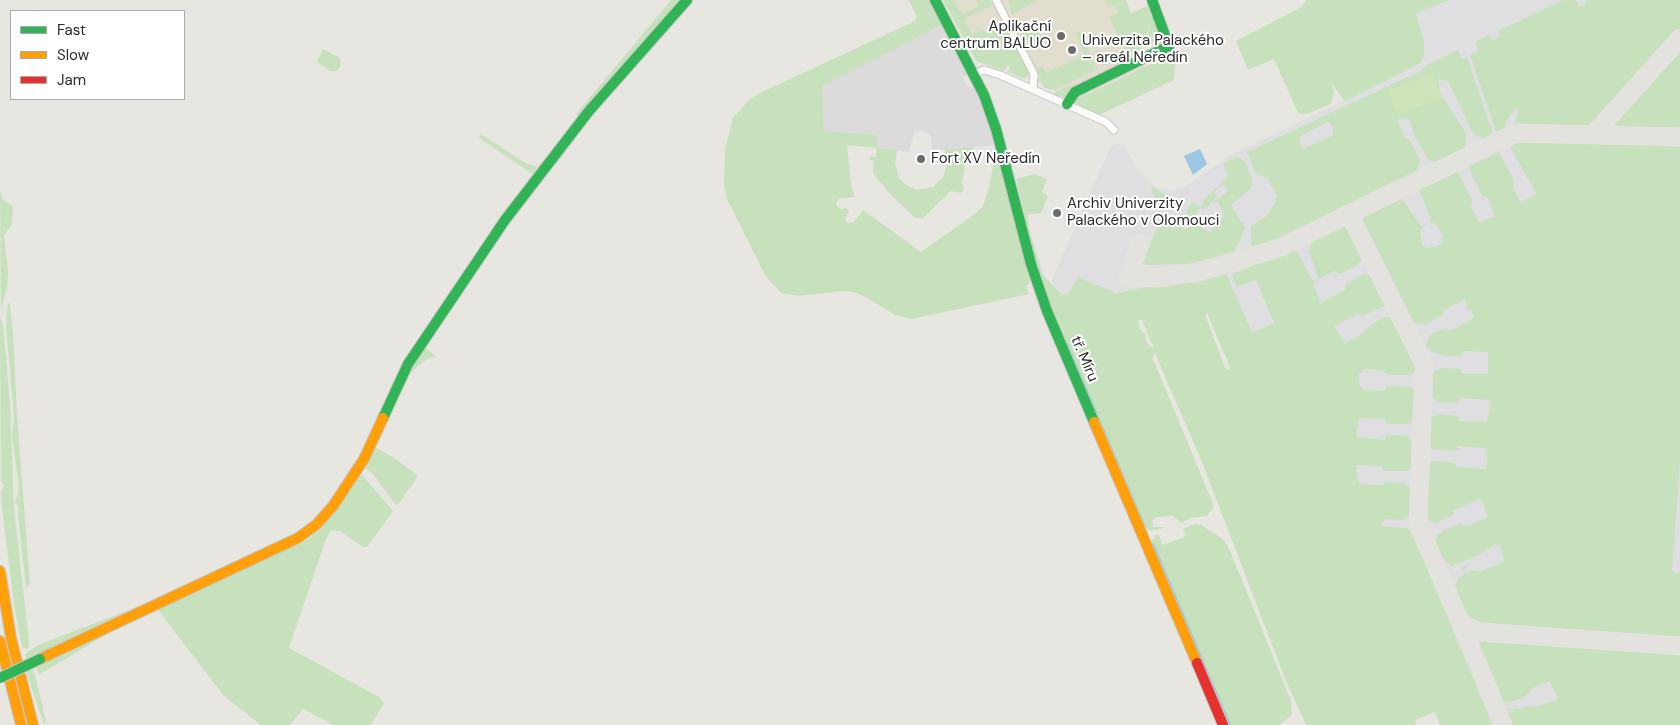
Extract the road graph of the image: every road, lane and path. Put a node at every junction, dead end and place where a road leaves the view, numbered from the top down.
1 (687, 0) edge
2 (935, 0) edge
3 (996, 0) edge
4 (1152, 0) edge
5 (974, 74) junction
6 (1033, 89) junction
7 (1067, 104) junction
8 (1114, 130) dead end
9 (0, 571) edge
10 (0, 642) edge
11 (0, 678) edge
12 (21, 725) edge
13 (33, 725) edge
14 (1223, 725) edge

1 - 11 main road, bridge
2 - 5 main road, tř. Míru
3 - 6 street
4 - 7 main road
5 - 6 street
5 - 14 main road, tř. Míru
6 - 7 street
7 - 8 street
9 - 13 main road
10 - 12 main road

